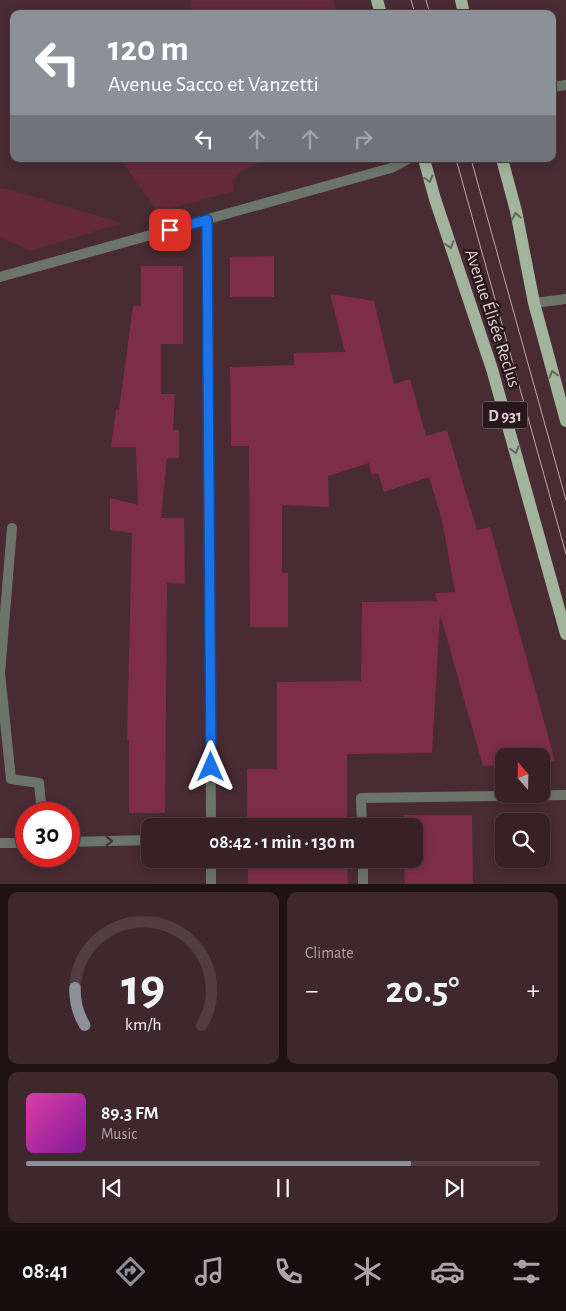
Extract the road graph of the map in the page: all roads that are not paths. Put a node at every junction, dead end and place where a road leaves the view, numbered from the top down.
1 (402, 162) edge
2 (425, 162) edge
3 (503, 162) edge
4 (207, 220) junction
5 (0, 277) edge
6 (566, 299) edge
7 (534, 303) junction
8 (566, 421) edge
9 (12, 528) dead end
10 (566, 634) edge
11 (566, 795) edge
12 (41, 802) edge
13 (211, 818) edge
14 (362, 818) edge
15 (141, 840) edge
16 (80, 842) edge
17 (0, 843) edge
18 (15, 843) edge
19 (211, 868) edge
20 (363, 868) edge
21 (211, 884) edge
22 (363, 884) edge

1 - 4 street
2 -> 10 main road, Avenue Élisée Reclus / D 931
7 -> 3 main road
4 - 5 street
4 - 13 street
6 - 7 street
8 -> 7 main road
9 - 12 street
11 - 14 street
16 -> 15 street
17 - 18 street
19 - 21 street
20 - 22 street

